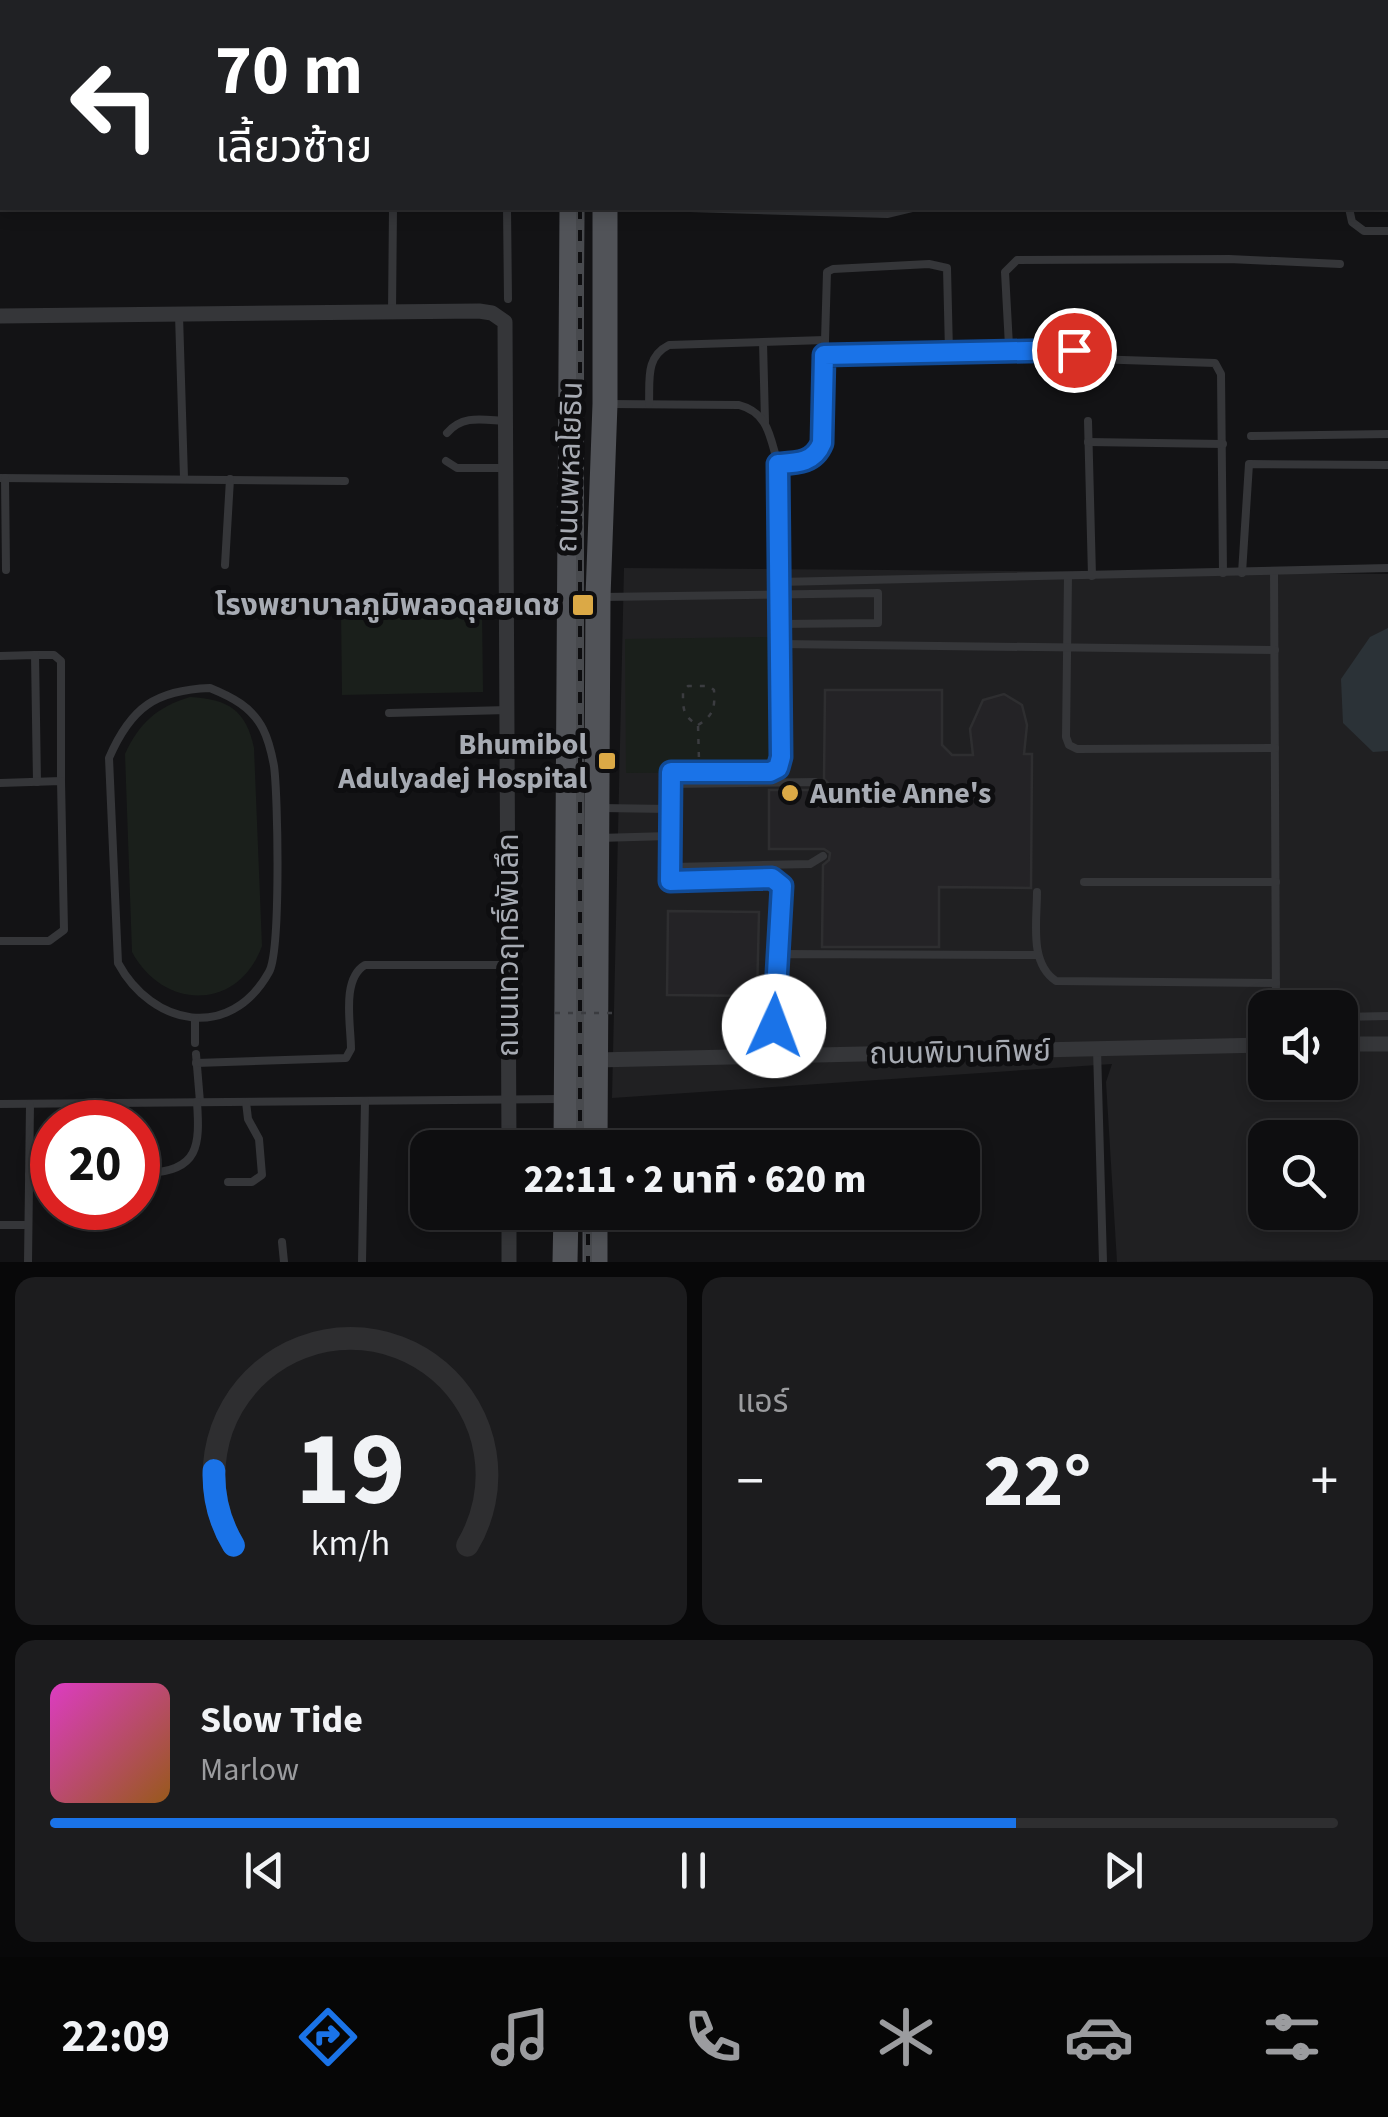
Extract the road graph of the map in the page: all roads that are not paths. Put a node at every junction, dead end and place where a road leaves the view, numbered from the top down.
1 (393, 210) edge
2 (507, 210) edge
3 (572, 210) edge
4 (605, 210) edge
5 (790, 210) edge
6 (904, 210) edge
7 (1349, 210) edge
8 (1388, 232) edge
9 (1340, 264) dead end
10 (508, 300) dead end
11 (392, 312) junction
12 (179, 314) junction
13 (0, 316) edge
14 (1078, 337) dead end
15 (825, 340) junction
16 (763, 342) junction
17 (1006, 351) junction
18 (949, 352) junction
19 (824, 355) junction
20 (1092, 359) dead end
21 (604, 404) junction
22 (650, 404) junction
23 (506, 421) junction
24 (1088, 421) dead end
25 (765, 422) junction
26 (447, 433) dead end
27 (1388, 434) edge
28 (1251, 436) dead end
29 (1088, 442) junction
30 (1223, 444) junction
31 (446, 461) dead end
32 (778, 464) junction
33 (1388, 464) edge
34 (506, 468) junction
35 (3, 478) edge
36 (184, 478) junction
37 (230, 479) junction
38 (345, 480) dead end
39 (226, 565) dead end
40 (1388, 568) edge
41 (6, 570) dead end
42 (1274, 572) junction
43 (1222, 573) junction
44 (1242, 573) junction
45 (1068, 576) junction
46 (1092, 576) junction
47 (779, 582) junction
48 (779, 593) junction
49 (598, 598) junction
50 (780, 624) junction
51 (780, 644) junction
52 (1065, 645) junction
53 (1274, 650) junction
54 (35, 654) junction
55 (0, 656) edge
56 (508, 710) junction
57 (389, 713) dead end
58 (1275, 748) junction
59 (0, 782) edge
60 (37, 782) junction
61 (61, 782) junction
62 (670, 784) junction
63 (824, 789) dead end
64 (596, 808) junction
65 (567, 809) junction
66 (670, 809) junction
67 (669, 836) junction
68 (596, 838) junction
69 (823, 856) dead end
70 (669, 863) junction
71 (1084, 882) dead end
72 (1276, 882) junction
73 (1037, 892) dead end
74 (0, 941) edge
75 (778, 954) junction
76 (1038, 955) junction
77 (508, 966) junction
78 (1276, 983) junction
79 (1276, 990) edge
80 (1388, 1016) edge
81 (1358, 1017) edge
82 (195, 1019) junction
83 (195, 1044) dead end
84 (1358, 1044) edge
85 (1388, 1044) edge
86 (1248, 1046) edge
87 (1096, 1049) junction
88 (772, 1056) junction
89 (596, 1060) junction
90 (596, 1098) junction
91 (566, 1099) junction
92 (508, 1100) junction
93 (365, 1101) junction
94 (160, 1102) edge
95 (198, 1102) junction
96 (246, 1102) junction
97 (0, 1104) edge
98 (30, 1104) joint
99 (509, 1130) edge
100 (566, 1130) edge
101 (595, 1130) edge
102 (160, 1172) edge
103 (29, 1175) joint
104 (228, 1182) dead end
105 (0, 1225) edge
106 (28, 1225) junction
107 (509, 1230) edge
108 (566, 1230) edge
109 (595, 1230) edge
110 (282, 1242) dead end
111 (28, 1262) edge
112 (284, 1262) edge
113 (362, 1262) edge
114 (509, 1262) edge
115 (565, 1262) edge
116 (594, 1262) edge
117 (1103, 1262) edge

1 - 11 lane
2 - 10 lane
3 - 65 main road, ถนนพหลโยธิน
4 - 21 main road, ถนนพหลโยธิน
5 - 6 lane
7 - 8 lane
9 - 17 lane
11 - 12 street
11 - 23 street, ถนนเทวฤทธิ์พันลึก
12 - 13 street
12 - 36 lane
14 - 17 lane
15 - 16 lane
15 - 18 lane
15 - 19 lane
16 - 22 lane
16 - 25 lane
17 - 18 lane
18 - 19 lane
19 - 32 lane
20 - 30 lane
21 - 22 lane
21 - 49 main road, ถนนพหลโยธิน
22 - 25 lane
23 - 26 lane
23 - 34 street, ถนนเทวฤทธิ์พันลึก
24 - 29 lane
25 - 32 lane
27 - 28 lane
29 - 30 lane
29 - 46 lane
30 - 43 lane
31 - 34 lane
32 - 47 lane
33 - 44 lane
34 - 56 street, ถนนเทวฤทธิ์พันลึก
35 - 36 lane
35 - 41 lane
36 - 37 lane
37 - 38 lane
37 - 39 lane
40 - 42 lane
42 - 44 lane
42 - 53 lane
43 - 44 lane
43 - 46 lane
45 - 46 lane
45 - 47 lane
45 - 52 lane
47 - 48 lane
48 - 49 lane
48 - 50 lane
48 - 50 lane
49 - 64 main road, ถนนพหลโยธิน
50 - 51 lane
51 - 52 lane
51 - 62 lane
52 - 53 lane
52 - 58 lane
53 - 58 lane
54 - 55 lane
54 - 60 lane
54 - 61 lane
56 - 57 lane
56 - 77 street, ถนนเทวฤทธิ์พันลึก
58 - 72 lane
59 - 60 lane
60 - 61 lane
61 - 74 lane
62 - 63 lane
62 - 66 lane
64 - 65 main road
64 - 66 lane
64 - 68 main road, ถนนพหลโยธิน
65 - 91 main road, ถนนพหลโยธิน
66 - 67 lane
67 - 68 lane
67 - 70 lane
68 - 89 main road, ถนนพหลโยธิน
69 - 70 lane
70 - 75 lane
71 - 72 lane
72 - 78 lane
73 - 76 lane
75 - 76 lane
75 - 88 lane
76 - 78 lane
77 - 92 street, ถนนเทวฤทธิ์พันลึก
77 - 95 lane
78 - 79 lane
80 - 81 lane
82 - 82 lane
82 - 83 lane
84 - 85 street
86 - 87 street, ถนนพิมานทิพย์
87 - 88 street, ถนนพิมานทิพย์
87 - 117 lane
88 - 89 street, ถนนพิมานทิพย์
89 - 90 main road, ถนนพหลโยธิน
90 - 91 main road
90 - 101 main road, ถนนพหลโยธิน
91 - 92 lane
91 - 100 main road, ถนนพหลโยธิน
92 - 93 lane
92 - 99 street, ถนนเทวฤทธิ์พันลึก
93 - 96 lane
93 - 113 lane
94 - 95 lane
95 - 96 lane
95 - 102 lane
96 - 104 lane
97 - 98 lane
98 - 103 lane
103 - 106 lane
105 - 106 lane
106 - 111 lane
107 - 114 street
108 - 115 main road
109 - 116 main road
110 - 112 lane

